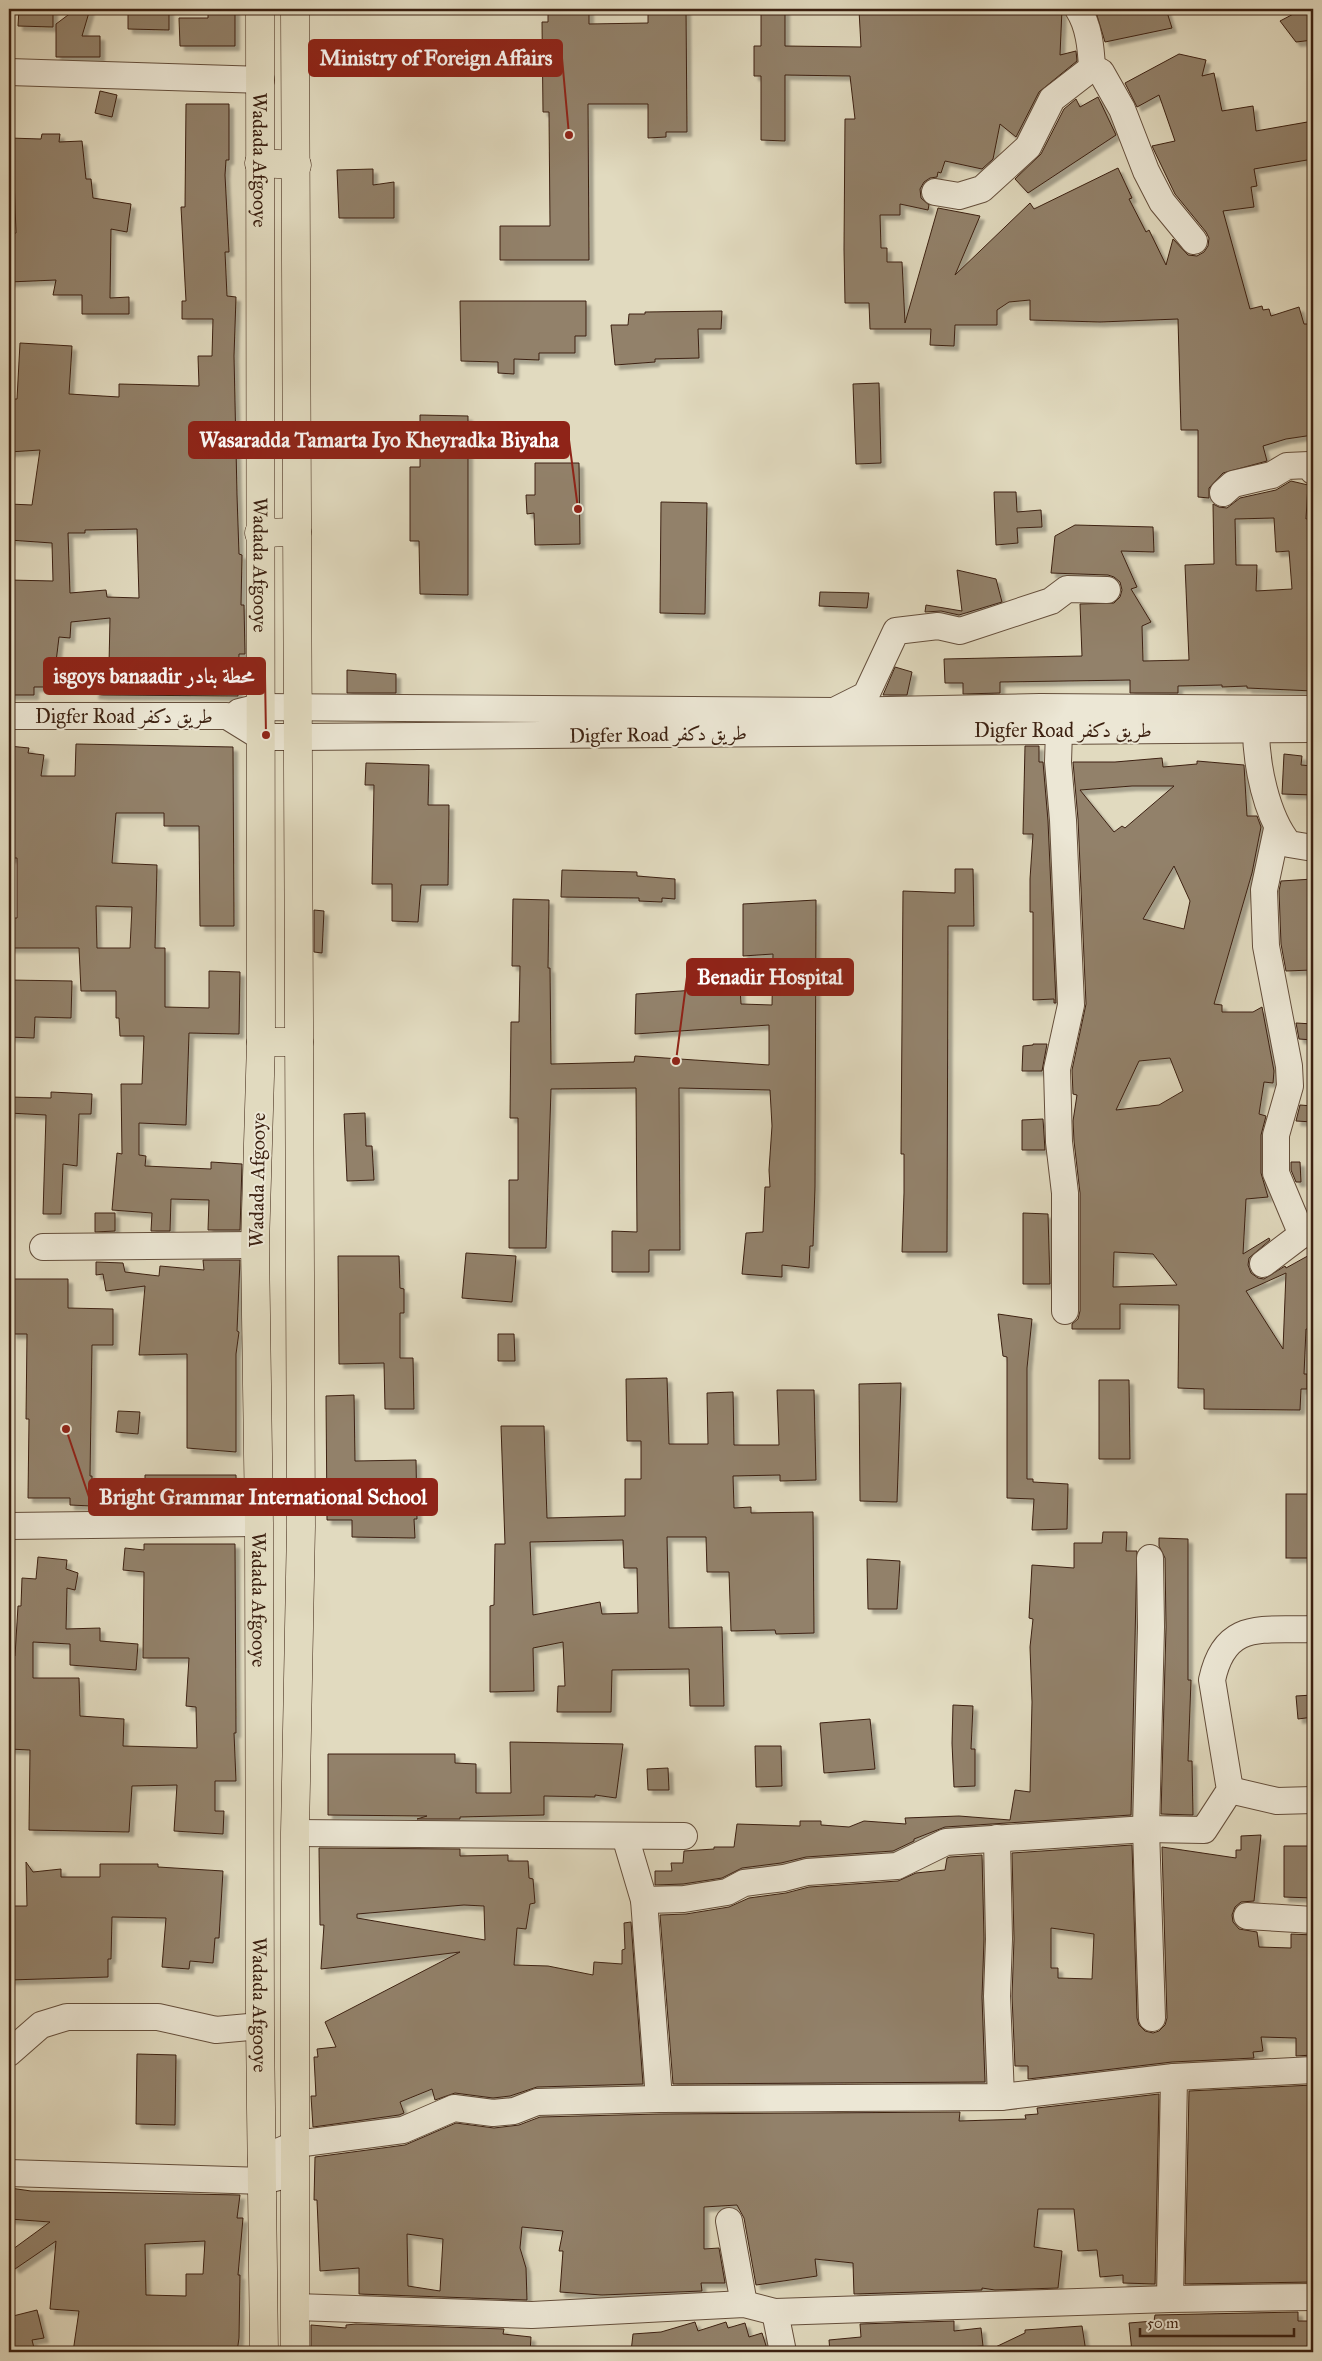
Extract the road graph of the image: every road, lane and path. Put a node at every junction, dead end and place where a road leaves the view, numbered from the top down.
1 (260, 9) edge
2 (295, 9) edge
3 (1078, 9) edge
4 (1092, 68) junction
5 (9, 72) edge
6 (261, 80) junction
7 (259, 163) junction
8 (296, 165) junction
9 (935, 192) dead end
10 (1194, 241) dead end
11 (1313, 471) edge
12 (1223, 493) dead end
13 (297, 532) junction
14 (259, 533) junction
15 (1106, 590) dead end
16 (259, 707) junction
17 (297, 707) junction
18 (1313, 709) edge
19 (835, 711) junction
20 (9, 716) edge
21 (227, 716) junction
22 (1256, 728) junction
23 (1313, 729) edge
24 (1059, 731) junction
25 (261, 737) junction
26 (298, 738) junction
27 (1277, 829) junction
28 (1313, 848) edge
29 (260, 1042) junction
30 (299, 1042) junction
31 (1307, 1231) edge
32 (255, 1245) junction
33 (42, 1247) dead end
34 (1263, 1264) dead end
35 (1065, 1311) dead end
36 (259, 1523) junction
37 (9, 1526) edge
38 (1150, 1558) dead end
39 (1313, 1629) edge
40 (1230, 1790) junction
41 (1313, 1800) edge
42 (1146, 1829) junction
43 (295, 1833) junction
44 (625, 1836) junction
45 (684, 1836) dead end
46 (997, 1838) junction
47 (644, 1900) junction
48 (1247, 1916) dead end
49 (1313, 1920) edge
50 (1152, 2018) dead end
51 (260, 2026) junction
52 (9, 2053) edge
53 (1313, 2070) edge
54 (1174, 2077) junction
55 (1001, 2098) junction
56 (659, 2099) junction
57 (296, 2144) junction
58 (262, 2170) junction
59 (9, 2173) edge
60 (295, 2174) junction
61 (729, 2221) dead end
62 (1313, 2297) edge
63 (1170, 2300) junction
64 (744, 2304) junction
65 (296, 2307) junction
66 (775, 2312) junction
67 (264, 2352) edge
68 (296, 2352) edge
69 (784, 2352) edge

1 - 6 main road, Wadada Afgooye
2 - 8 main road, Wadada Afgooye
3 - 4 street
4 - 9 street
4 - 10 street
5 - 6 street
6 - 7 main road, Wadada Afgooye
7 - 8 main road
7 - 14 main road, Wadada Afgooye
8 - 13 main road, Wadada Afgooye
11 - 12 street
13 - 14 main road
13 - 17 main road, Wadada Afgooye
14 - 16 main road, Wadada Afgooye
15 - 19 street
16 - 17 street, Digfer Road طريق دكفر
16 - 21 street, Digfer Road طريق دكفر
16 - 25 main road, Wadada Afgooye
17 - 19 street, Digfer Road طريق دكفر
17 - 26 main road, Wadada Afgooye
18 - 19 street, Digfer Road طريق دكفر
20 - 21 street, Digfer Road طريق دكفر
21 - 25 street, Digfer Road طريق دكفر
22 - 23 street, Digfer Road طريق دكفر
22 - 24 street, Digfer Road طريق دكفر
22 - 27 street
24 - 26 street, Digfer Road طريق دكفر
24 - 35 street
25 - 26 street, Digfer Road طريق دكفر
25 - 29 main road, Wadada Afgooye
26 - 30 main road, Wadada Afgooye
27 - 28 street
27 - 31 street
29 - 30 main road
29 - 32 main road, Wadada Afgooye
30 - 43 main road, Wadada Afgooye
31 - 34 street
32 - 33 street
32 - 36 main road, Wadada Afgooye
36 - 37 street
36 - 51 main road, Wadada Afgooye
38 - 42 street
39 - 40 street
40 - 41 street
40 - 42 street
42 - 46 street
42 - 50 street
43 - 44 street
43 - 57 main road, Wadada Afgooye
44 - 45 street
44 - 47 street
46 - 47 street
46 - 55 street
47 - 56 street
48 - 49 street
51 - 52 street
51 - 58 main road, Wadada Afgooye
53 - 54 street
54 - 55 street
54 - 63 street
55 - 56 street
56 - 57 street
57 - 58 street
57 - 60 main road, Wadada Afgooye
58 - 59 street
58 - 60 street
58 - 67 main road, Wadada Afgooye
60 - 65 main road, Wadada Afgooye
61 - 64 street
62 - 63 street
63 - 66 street
64 - 65 street
64 - 66 street
65 - 68 main road, Wadada Afgooye
66 - 69 street

